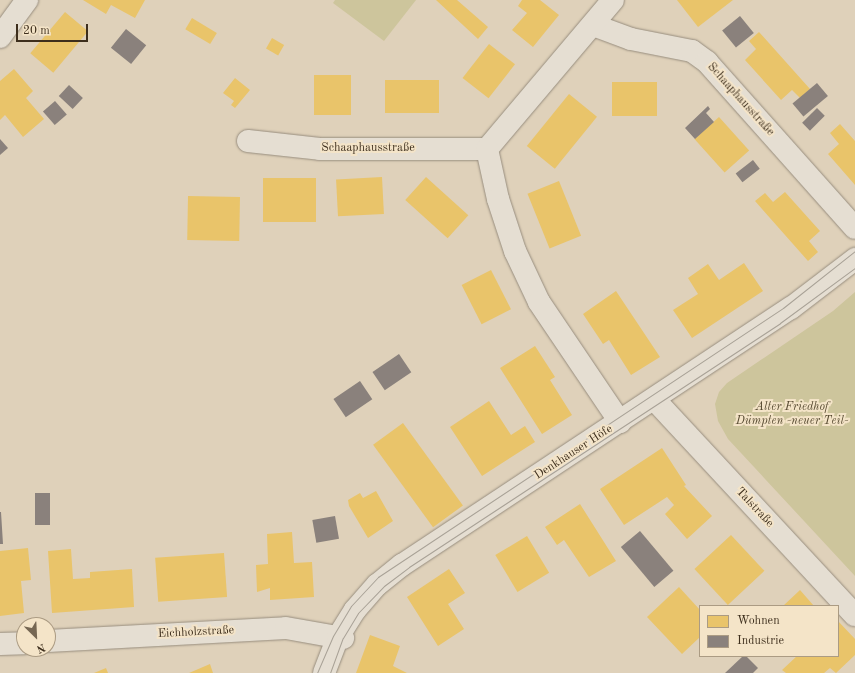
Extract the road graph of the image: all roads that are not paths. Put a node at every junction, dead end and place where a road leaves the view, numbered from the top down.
1 (27, 0) edge
2 (612, 0) edge
3 (593, 25) junction
4 (0, 37) edge
5 (248, 141) dead end
6 (487, 149) junction
7 (855, 228) edge
8 (855, 259) edge
9 (654, 399) junction
10 (620, 422) junction
11 (855, 615) edge
12 (340, 637) junction
13 (56, 641) edge
14 (16, 643) edge
15 (0, 644) edge
16 (324, 673) edge

1 - 4 street
2 - 3 street
3 - 6 street
3 - 7 street, Schaaphausstraße
5 - 6 street, Schaaphausstraße
6 - 10 street
8 - 9 street, Denkhauser Höfe
9 - 10 street, Denkhauser Höfe
9 - 11 street, Talstraße
10 - 12 street, Denkhauser Höfe
12 - 13 street, Eichholzstraße
12 - 16 street, Denkhauser Höfe
14 - 15 street

